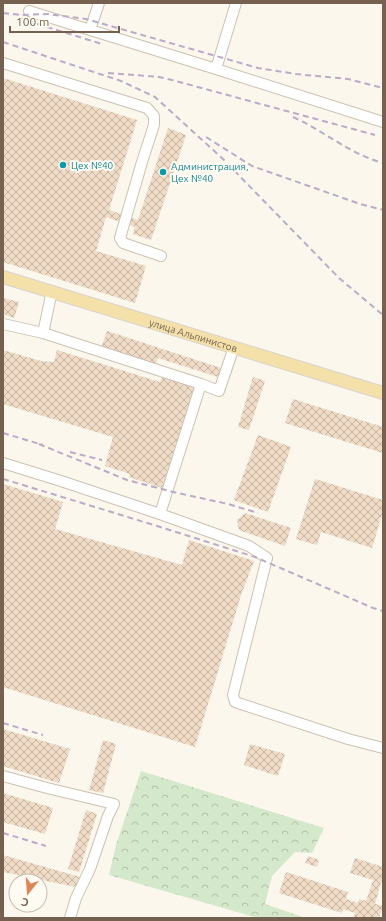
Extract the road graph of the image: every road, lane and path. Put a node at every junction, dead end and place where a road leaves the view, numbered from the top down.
1 (99, 3) edge
2 (236, 3) edge
3 (29, 11) dead end
4 (90, 30) junction
5 (3, 63) edge
6 (216, 69) junction
7 (383, 122) edge
8 (161, 256) dead end
9 (3, 277) edge
10 (52, 292) junction
11 (3, 324) edge
12 (43, 333) junction
13 (234, 347) junction
14 (201, 384) junction
15 (383, 393) edge
16 (3, 463) edge
17 (160, 514) junction
18 (383, 748) edge
19 (3, 776) edge
20 (70, 918) edge

1 - 4 lane
2 - 6 lane
3 - 4 lane
4 - 6 lane
5 - 8 lane
6 - 7 lane
9 - 10 main road, улица Альпинистов
10 - 12 lane
10 - 13 main road, улица Альпинистов
11 - 12 lane
12 - 14 lane
13 - 14 lane
13 - 15 main road, улица Альпинистов
14 - 17 lane
16 - 17 lane
17 - 18 lane
19 - 20 lane

